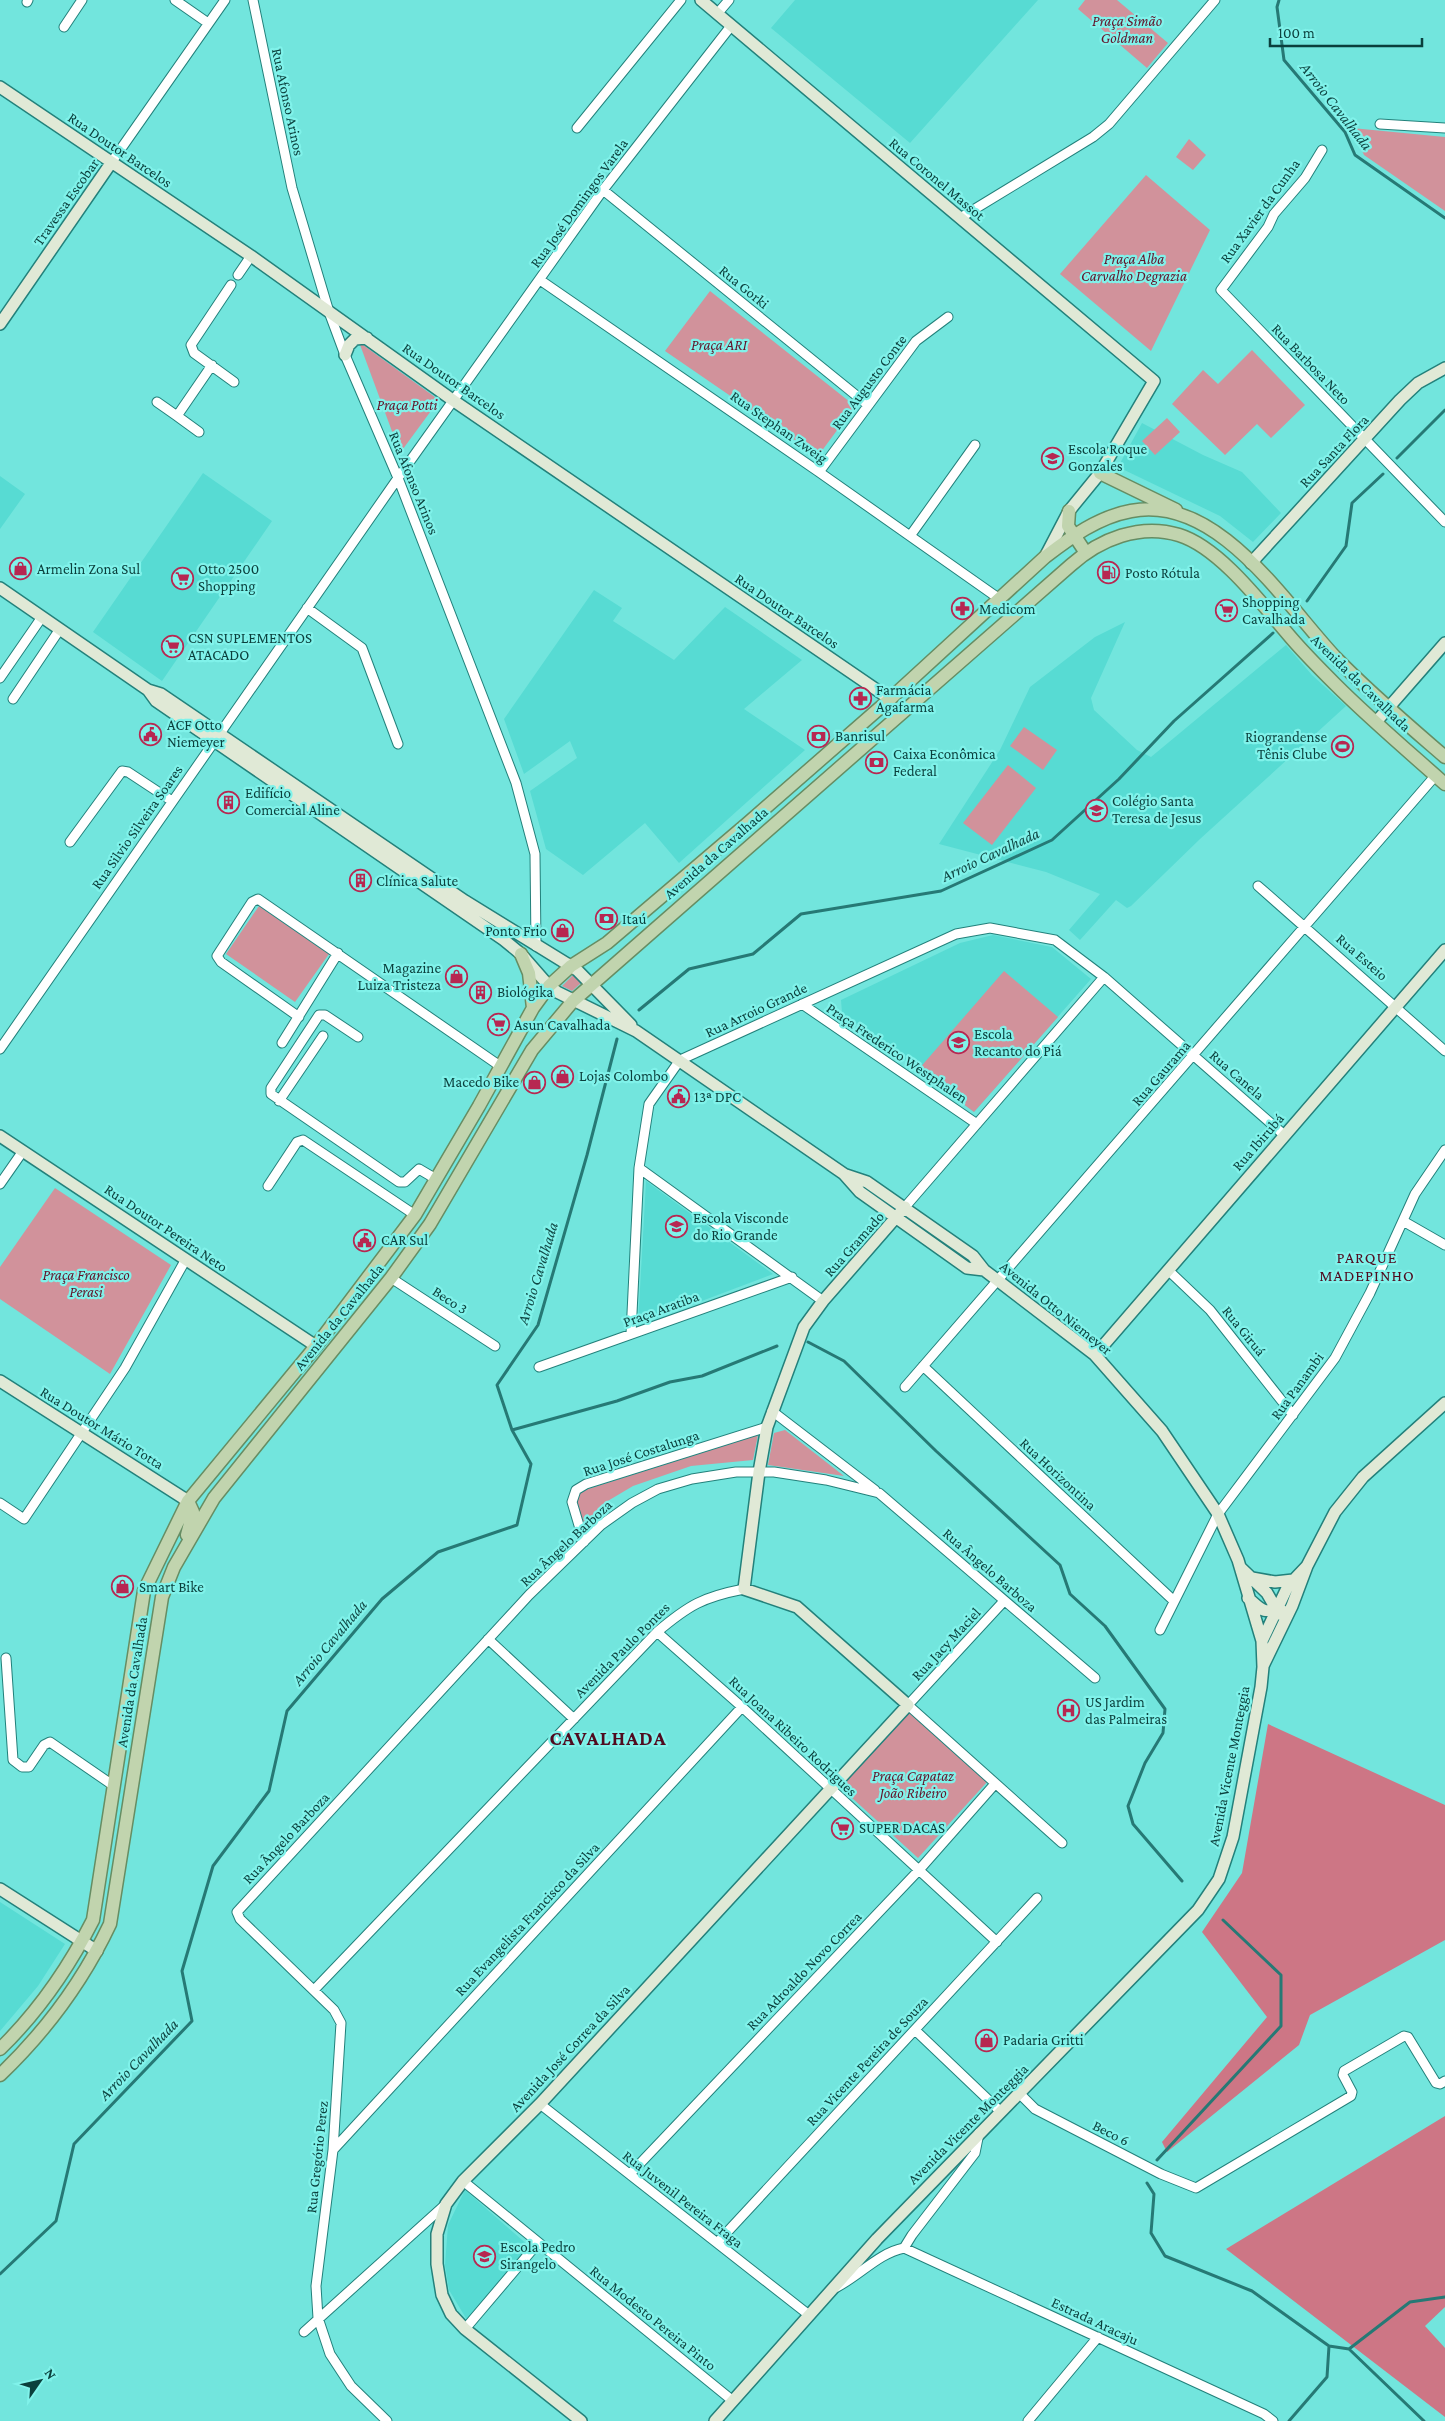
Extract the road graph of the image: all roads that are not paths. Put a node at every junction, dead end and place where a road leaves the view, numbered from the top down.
1 (82, 0) edge
2 (175, 0) edge
3 (225, 0) edge
4 (253, 0) edge
5 (681, 0) edge
6 (701, 0) edge
7 (729, 0) edge
8 (1215, 0) edge
9 (717, 14) junction
10 (208, 23) junction
11 (731, 26) junction
12 (64, 27) dead end
13 (0, 87) edge
14 (1380, 124) dead end
15 (577, 128) dead end
16 (1445, 128) edge
17 (1322, 150) dead end
18 (111, 163) junction
19 (603, 190) junction
20 (960, 218) junction
21 (251, 256) junction
22 (238, 275) dead end
23 (540, 280) junction
24 (231, 286) dead end
25 (1221, 290) joint
26 (329, 312) junction
27 (948, 317) dead end
28 (0, 324) edge
29 (367, 338) junction
30 (344, 354) junction
31 (212, 365) junction
32 (1445, 368) edge
33 (234, 382) dead end
34 (454, 401) junction
35 (157, 402) dead end
36 (868, 405) junction
37 (177, 416) junction
38 (199, 432) dead end
39 (1365, 440) junction
40 (975, 445) dead end
41 (819, 472) junction
42 (1100, 473) junction
43 (398, 478) junction
44 (1069, 511) junction
45 (1194, 519) junction
46 (1445, 522) edge
47 (910, 536) junction
48 (1072, 536) junction
49 (1194, 541) junction
50 (1086, 552) junction
51 (1045, 557) junction
52 (1251, 563) junction
53 (0, 588) edge
54 (1001, 600) junction
55 (307, 608) junction
56 (42, 617) junction
57 (60, 629) junction
58 (1445, 643) edge
59 (0, 678) edge
60 (13, 699) dead end
61 (890, 700) junction
62 (1389, 707) junction
63 (1376, 722) junction
64 (216, 737) junction
65 (867, 742) junction
66 (398, 744) dead end
67 (1445, 757) edge
68 (1440, 779) edge
69 (172, 801) junction
70 (70, 842) dead end
71 (1258, 886) dead end
72 (1306, 926) junction
73 (536, 946) junction
74 (1445, 950) edge
75 (338, 953) junction
76 (521, 954) junction
77 (571, 966) junction
78 (1104, 977) junction
79 (592, 984) junction
80 (549, 986) junction
81 (573, 1000) junction
82 (802, 1004) junction
83 (1397, 1006) junction
84 (533, 1008) junction
85 (299, 1017) junction
86 (636, 1031) junction
87 (323, 1036) dead end
88 (358, 1037) dead end
89 (282, 1043) dead end
90 (0, 1049) edge
91 (1445, 1051) edge
92 (1194, 1056) junction
93 (680, 1060) junction
94 (500, 1066) junction
95 (279, 1101) junction
96 (977, 1124) junction
97 (1283, 1134) junction
98 (0, 1136) edge
99 (1445, 1150) edge
100 (23, 1152) junction
101 (639, 1168) junction
102 (844, 1174) junction
103 (436, 1179) junction
104 (0, 1184) edge
105 (268, 1186) dead end
106 (904, 1208) junction
107 (415, 1214) junction
108 (897, 1218) junction
109 (1403, 1221) junction
110 (1445, 1245) edge
111 (186, 1259) junction
112 (984, 1270) junction
113 (1168, 1270) junction
114 (792, 1277) junction
115 (391, 1278) junction
116 (998, 1280) junction
117 (823, 1301) junction
118 (631, 1334) junction
119 (316, 1346) junction
120 (495, 1346) dead end
121 (1094, 1355) junction
122 (924, 1366) junction
123 (539, 1367) dead end
124 (0, 1382) edge
125 (905, 1387) dead end
126 (1445, 1403) edge
127 (772, 1410) junction
128 (1294, 1415) junction
129 (767, 1427) junction
130 (82, 1434) junction
131 (759, 1472) junction
132 (879, 1493) junction
133 (188, 1501) junction
134 (0, 1503) edge
135 (1218, 1514) junction
136 (584, 1542) junction
137 (174, 1568) junction
138 (1241, 1568) junction
139 (1252, 1578) junction
140 (1297, 1581) junction
141 (744, 1589) junction
142 (1248, 1598) junction
143 (1004, 1600) junction
144 (1174, 1601) junction
145 (1277, 1609) junction
146 (1160, 1630) dead end
147 (657, 1632) junction
148 (488, 1639) junction
149 (1262, 1641) junction
150 (1274, 1646) junction
151 (6, 1658) dead end
152 (1263, 1666) junction
153 (1095, 1678) dead end
154 (908, 1705) junction
155 (742, 1707) junction
156 (574, 1719) junction
157 (994, 1785) junction
158 (114, 1786) junction
159 (831, 1790) junction
160 (1062, 1843) dead end
161 (919, 1870) junction
162 (0, 1889) edge
163 (1038, 1898) dead end
164 (237, 1914) joint
165 (82, 1942) junction
166 (997, 1942) junction
167 (97, 1951) junction
168 (314, 1990) junction
169 (915, 2030) junction
170 (0, 2049) edge
171 (0, 2075) edge
172 (1445, 2081) edge
173 (1020, 2094) junction
174 (540, 2104) junction
175 (1001, 2112) junction
176 (979, 2133) junction
177 (333, 2150) junction
178 (630, 2174) junction
179 (463, 2181) junction
180 (446, 2204) junction
181 (538, 2242) junction
182 (717, 2243) junction
183 (904, 2248) junction
184 (833, 2289) junction
185 (809, 2315) junction
186 (318, 2318) junction
187 (465, 2330) junction
188 (304, 2332) dead end
189 (1098, 2337) junction
190 (733, 2401) junction
191 (387, 2421) edge
192 (581, 2421) edge
193 (715, 2421) edge
194 (1028, 2421) edge
195 (1273, 2421) edge

1 - 12 street
2 - 10 street
3 - 10 street, Travessa Escobar
4 - 26 street, Rua Afonso Arinos
5 - 15 street
6 - 9 street, Rua Coronel Massot
7 - 9 street
8 - 20 street
9 - 11 street, Rua Coronel Massot
10 - 18 street, Travessa Escobar
11 - 19 street, Rua José Domingos Varela
11 - 20 street, Rua Coronel Massot
13 - 18 street, Rua Doutor Barcelos
14 - 16 street
17 - 25 street, Rua Xavier da Cunha
18 - 21 street, Rua Doutor Barcelos
18 - 28 street, Travessa Escobar
19 - 23 street, Rua José Domingos Varela
19 - 36 street, Rua Gorki
20 - 42 street, Rua Coronel Massot
21 - 22 street
21 - 26 street, Rua Doutor Barcelos
23 - 34 street, Rua José Domingos Varela
23 - 41 street, Rua Stephan Zweig
24 - 31 street
25 - 39 street, Rua Barbosa Neto
26 - 29 street, Rua Doutor Barcelos
26 - 30 street, Rua Afonso Arinos
27 - 36 street, Rua Augusto Conte
29 - 30 street
29 - 34 street, Rua Doutor Barcelos
30 - 43 street, Rua Afonso Arinos
31 - 33 street
31 - 37 street
32 - 39 street, Rua Santa Flora
34 - 43 street, Rua Silvio Silveira Soares
34 - 61 street, Rua Doutor Barcelos
35 - 37 street
36 - 41 street, Rua Augusto Conte
37 - 38 street
39 - 46 street, Rua Barbosa Neto
39 - 52 street, Rua Santa Flora
40 - 47 street
41 - 47 street, Rua Stephan Zweig
42 - 44 street
42 - 45 main road
43 - 55 street, Rua Silvio Silveira Soares
43 - 73 street, Rua Afonso Arinos
44 - 48 main road
44 - 51 street
45 - 48 main road, Avenida da Cavalhada
45 - 52 main road, Avenida da Cavalhada
47 - 54 street, Rua Stephan Zweig
48 - 50 main road
48 - 51 main road, Avenida da Cavalhada
49 - 50 main road, Avenida da Cavalhada
49 - 52 main road
49 - 63 main road, Avenida da Cavalhada
50 - 65 main road, Avenida da Cavalhada
51 - 54 main road, Avenida da Cavalhada
52 - 62 main road, Avenida da Cavalhada
53 - 56 street, Avenida Otto Niemeyer
54 - 61 main road, Avenida da Cavalhada
55 - 64 street, Rua Silvio Silveira Soares
55 - 66 street
56 - 57 street, Avenida Otto Niemeyer
56 - 59 street
57 - 60 street
57 - 64 street, Avenida Otto Niemeyer
58 - 62 street
61 - 65 main road
61 - 77 main road, Avenida da Cavalhada
62 - 63 street
62 - 67 main road, Avenida da Cavalhada
63 - 68 main road, Avenida da Cavalhada
64 - 69 street, Rua Silvio Silveira Soares
64 - 73 street, Avenida Otto Niemeyer
64 - 76 street, Avenida Otto Niemeyer
65 - 79 main road, Avenida da Cavalhada
68 - 72 street, Rua Gaurama
69 - 70 street
69 - 90 street, Rua Silvio Silveira Soares
71 - 72 street, Rua Esteio
72 - 83 street, Rua Esteio
72 - 92 street, Rua Gaurama
73 - 77 street, Avenida Otto Niemeyer
74 - 83 street, Rua Ibirubá
75 - 85 street
75 - 85 street
75 - 94 street
76 - 80 street, Avenida Otto Niemeyer
76 - 84 main road
77 - 79 street, Avenida Otto Niemeyer
77 - 80 main road, Avenida da Cavalhada
78 - 82 street, Rua Arroio Grande
78 - 92 street, Rua Canela
78 - 96 street, Rua Gramado
79 - 81 main road, Avenida da Cavalhada
79 - 86 street, Avenida Otto Niemeyer
80 - 81 street, Avenida Otto Niemeyer
80 - 84 main road, Avenida da Cavalhada
81 - 86 street, Avenida Otto Niemeyer
81 - 115 main road, Avenida da Cavalhada
82 - 93 street, Rua Arroio Grande
82 - 96 street, Praça Frederico Westphalen
83 - 91 street, Rua Esteio
83 - 97 street, Rua Ibirubá
84 - 94 main road, Avenida da Cavalhada
85 - 89 street
86 - 93 street, Avenida Otto Niemeyer
87 - 95 street
88 - 95 street
92 - 97 street, Rua Canela
92 - 116 street, Rua Gaurama
93 - 101 street
93 - 102 street, Avenida Otto Niemeyer
94 - 103 main road, Avenida da Cavalhada
95 - 103 street
96 - 106 street, Rua Gramado
97 - 113 street, Rua Ibirubá
98 - 100 street, Rua Doutor Pereira Neto
99 - 109 street, Rua Panambi
100 - 104 street
100 - 111 street, Rua Doutor Pereira Neto
101 - 114 street
101 - 118 street
102 - 106 street, Avenida Otto Niemeyer
102 - 108 street, Avenida Otto Niemeyer
103 - 107 main road, Avenida da Cavalhada
105 - 107 street
106 - 108 street, Rua Gramado
106 - 112 street, Avenida Otto Niemeyer
107 - 119 main road, Avenida da Cavalhada
108 - 112 street, Avenida Otto Niemeyer
108 - 117 street, Rua Gramado
109 - 110 street
109 - 128 street, Rua Panambi
111 - 119 street, Rua Doutor Pereira Neto
111 - 130 street
112 - 116 street, Avenida Otto Niemeyer
113 - 121 street, Rua Ibirubá
113 - 128 street, Rua Giruá
114 - 117 street
114 - 118 street, Praça Aratiba
115 - 120 street, Beco 3
115 - 137 main road, Avenida da Cavalhada
116 - 121 street, Avenida Otto Niemeyer
116 - 122 street, Rua Gaurama
117 - 127 street, Rua Gramado
118 - 123 street, Praça Aratiba
119 - 133 main road, Avenida da Cavalhada
121 - 135 street, Avenida Otto Niemeyer
122 - 125 street, Rua Gaurama
122 - 144 street, Rua Horizontina
124 - 130 street, Rua Doutor Mário Totta
126 - 140 street, Avenida Vicente Monteggia
127 - 129 street, Rua Gramado
127 - 132 street
128 - 135 street, Rua Panambi
129 - 131 street, Rua Gramado
129 - 136 street, Rua José Costalunga
130 - 133 street, Rua Doutor Mário Totta
130 - 134 street
131 - 132 street, Rua Ângelo Barboza
131 - 136 street, Rua Ângelo Barboza
131 - 141 street, Rua Gramado
132 - 143 street, Rua Ângelo Barboza
133 - 137 main road
133 - 158 main road, Avenida da Cavalhada
135 - 138 street, Avenida Otto Niemeyer
135 - 144 street, Rua Panambi
136 - 148 street, Rua Ângelo Barboza
137 - 167 main road, Avenida da Cavalhada
138 - 139 street, Avenida Otto Niemeyer
138 - 142 street, Avenida Otto Niemeyer
139 - 140 street
139 - 145 street, Avenida Otto Niemeyer
140 - 145 street, Avenida Vicente Monteggia
140 - 150 street, Avenida Vicente Monteggia
141 - 147 street, Avenida Paulo Pontes
141 - 154 street
142 - 145 street
142 - 149 street, Avenida Otto Niemeyer
143 - 153 street, Rua Ângelo Barboza
143 - 154 street, Rua Jacy Maciel
144 - 146 street, Rua Panambi
145 - 149 street, Avenida Vicente Monteggia
145 - 150 street
147 - 155 street, Rua Joana Ribeiro Rodrigues
147 - 156 street, Avenida Paulo Pontes
148 - 156 street
148 - 164 street, Rua Ângelo Barboza
149 - 152 street, Avenida Vicente Monteggia
150 - 152 street, Avenida Vicente Monteggia
151 - 158 street
152 - 173 street, Avenida Vicente Monteggia
154 - 157 street
154 - 159 street, Avenida José Correa da Silva
155 - 159 street, Rua Joana Ribeiro Rodrigues
155 - 177 street, Rua Evangelista Francisco da Silva
156 - 168 street, Avenida Paulo Pontes
157 - 160 street
157 - 161 street, Rua Adroaldo Novo Correa
158 - 165 main road, Avenida da Cavalhada
159 - 161 street, Rua Joana Ribeiro Rodrigues
159 - 174 street, Avenida José Correa da Silva
161 - 166 street, Rua Joana Ribeiro Rodrigues
161 - 178 street, Rua Adroaldo Novo Correa
162 - 165 street
163 - 166 street, Rua Vicente Pereira de Souza
164 - 168 street, Rua Gregório Perez
165 - 167 street
165 - 170 main road, Avenida da Cavalhada
166 - 169 street, Rua Vicente Pereira de Souza
167 - 171 main road, Avenida da Cavalhada
168 - 177 street, Rua Gregório Perez
169 - 175 street
169 - 182 street, Rua Vicente Pereira de Souza
172 - 173 street, Beco 6
173 - 175 street, Avenida Vicente Monteggia
174 - 178 street, Rua Juvenil Pereira Fraga
174 - 179 street, Avenida José Correa da Silva
175 - 176 street, Avenida Vicente Monteggia
176 - 183 street
176 - 184 street, Avenida Vicente Monteggia
177 - 186 street, Rua Gregório Perez
178 - 182 street, Rua Juvenil Pereira Fraga
179 - 180 street, Avenida José Correa da Silva
179 - 181 street, Rua Modesto Pereira Pinto
180 - 186 street
180 - 187 street, Avenida José Correa da Silva
181 - 187 street
181 - 190 street, Rua Modesto Pereira Pinto
182 - 185 street, Rua Juvenil Pereira Fraga
183 - 184 street
183 - 189 street, Estrada Aracaju
184 - 185 street, Avenida Vicente Monteggia
185 - 190 street, Avenida Vicente Monteggia
186 - 188 street
186 - 191 street, Rua Gregório Perez
187 - 192 street, Avenida José Correa da Silva
189 - 194 street
189 - 195 street, Estrada Aracaju
190 - 193 street, Avenida Vicente Monteggia

